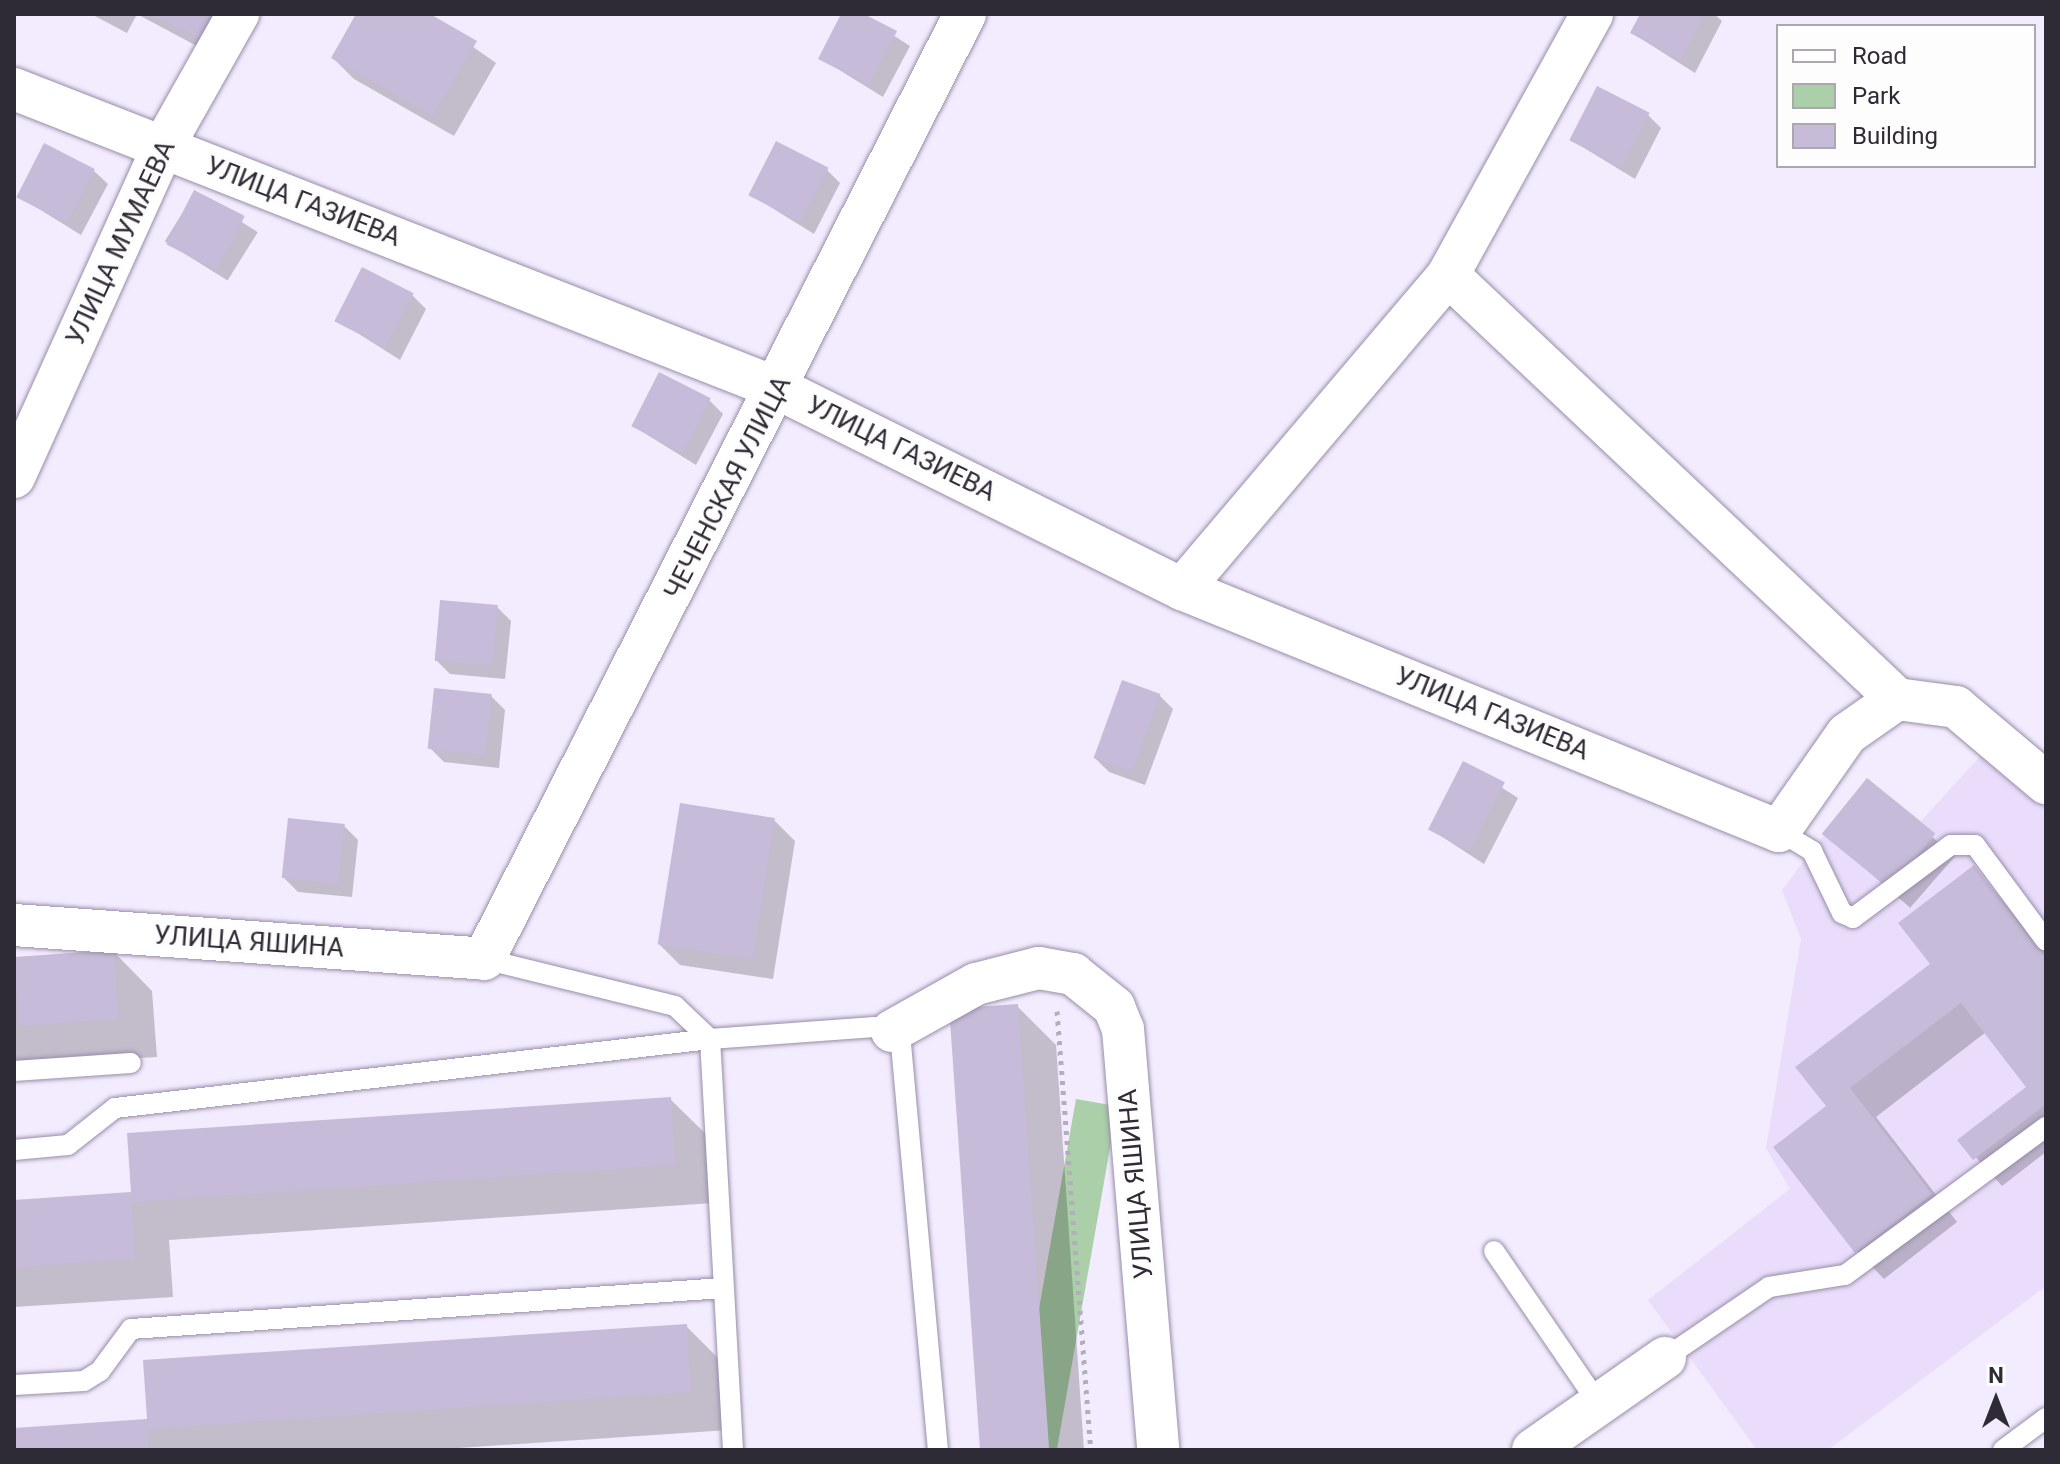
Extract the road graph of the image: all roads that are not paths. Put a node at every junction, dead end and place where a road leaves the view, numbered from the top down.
1 (238, 14) edge
2 (965, 14) edge
3 (1592, 14) edge
4 (14, 89) edge
5 (163, 147) junction
6 (1448, 275) junction
7 (779, 389) junction
8 (14, 477) edge
9 (1182, 589) junction
10 (1897, 699) junction
11 (2046, 783) edge
12 (1779, 831) junction
13 (14, 925) edge
14 (2046, 941) edge
15 (484, 959) junction
16 (892, 1031) junction
17 (710, 1039) junction
18 (131, 1063) dead end
19 (14, 1071) edge
20 (2046, 1127) edge
21 (14, 1150) edge
22 (1494, 1251) dead end
23 (724, 1288) junction
24 (1665, 1358) joint
25 (14, 1385) edge
26 (1598, 1403) junction
27 (2046, 1418) edge
28 (1542, 1448) edge
29 (733, 1450) edge
30 (938, 1450) edge
31 (1158, 1450) edge
32 (2003, 1450) edge

1 - 5 street, УЛИЦА МУМАЕВА
2 - 7 street, ЧЕЧЕНСКАЯ УЛИЦА
3 - 6 street
4 - 5 street, УЛИЦА ГАЗИЕВА
5 - 7 street, УЛИЦА ГАЗИЕВА
5 - 8 street, УЛИЦА МУМАЕВА
6 - 9 street
6 - 10 street
7 - 9 street, УЛИЦА ГАЗИЕВА
7 - 15 street, ЧЕЧЕНСКАЯ УЛИЦА
9 - 12 street, УЛИЦА ГАЗИЕВА
10 - 11 street
10 - 12 street
12 - 14 lane
13 - 15 street, УЛИЦА ЯШИНА
15 - 17 lane
16 - 17 lane
16 - 30 lane
16 - 31 street, УЛИЦА ЯШИНА
17 - 21 lane
17 - 23 lane
18 - 19 lane
20 - 24 lane
22 - 26 lane
23 - 25 lane
23 - 29 lane
24 - 26 street
26 - 28 street
27 - 32 lane

